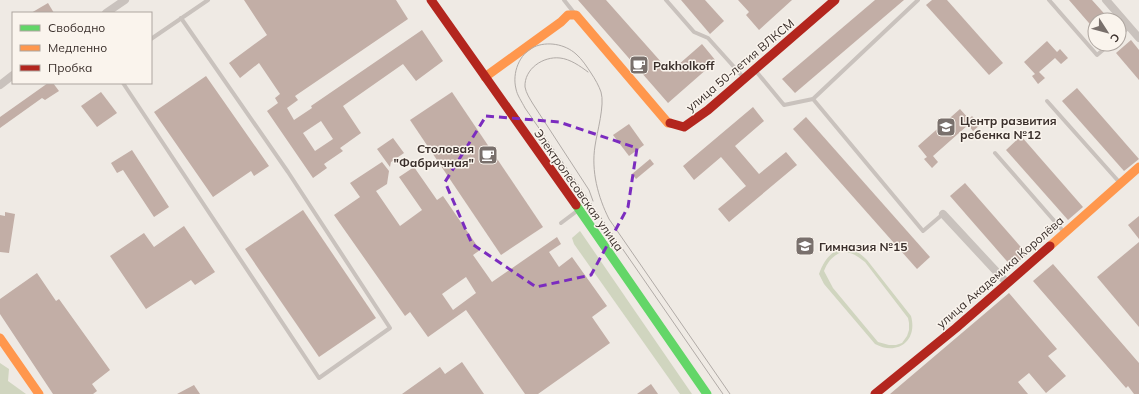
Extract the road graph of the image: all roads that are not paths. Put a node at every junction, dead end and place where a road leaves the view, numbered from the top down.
1 (125, 0) edge
2 (208, 0) edge
3 (431, 0) edge
4 (564, 0) edge
5 (666, 0) edge
6 (835, 0) edge
7 (918, 0) edge
8 (1050, 0) edge
9 (1106, 0) edge
10 (107, 12) edge
11 (576, 15) junction
12 (181, 18) junction
13 (1129, 27) joint
14 (152, 38) edge
15 (1139, 38) edge
16 (1087, 43) edge
17 (755, 69) junction
18 (12, 76) edge
19 (485, 78) junction
20 (744, 79) junction
21 (124, 84) edge
22 (0, 86) edge
23 (813, 99) junction
24 (1047, 101) dead end
25 (995, 153) dead end
26 (1139, 167) edge
27 (1120, 183) junction
28 (579, 210) junction
29 (943, 214) joint
30 (561, 223) dead end
31 (1064, 232) junction
32 (1007, 282) junction
33 (0, 338) edge
34 (39, 394) edge
35 (707, 394) edge
36 (875, 394) edge

1 - 10 street
2 - 12 lane
3 - 19 street, Электролесовская улица
4 - 11 lane
5 - 20 lane
6 - 17 street, улица 50-летия ВЛКСМ
7 - 23 lane
8 - 16 lane
9 - 13 street
11 - 19 street
11 - 20 street, улица 50-летия ВЛКСМ
12 - 14 lane
12 - 21 lane
13 - 15 street
17 - 20 street, улица 50-летия ВЛКСМ
17 - 23 lane
18 - 22 street
19 - 28 street, Электролесовская улица
23 - 29 lane
24 - 27 lane
25 - 31 lane
26 - 27 street, улица Академика Королёва
27 - 31 street, улица Академика Королёва
28 - 30 lane
28 - 35 street, Электролесовская улица
29 - 32 street
31 - 32 street, улица Академика Королёва
32 - 36 street, улица Академика Королёва
33 - 34 street

